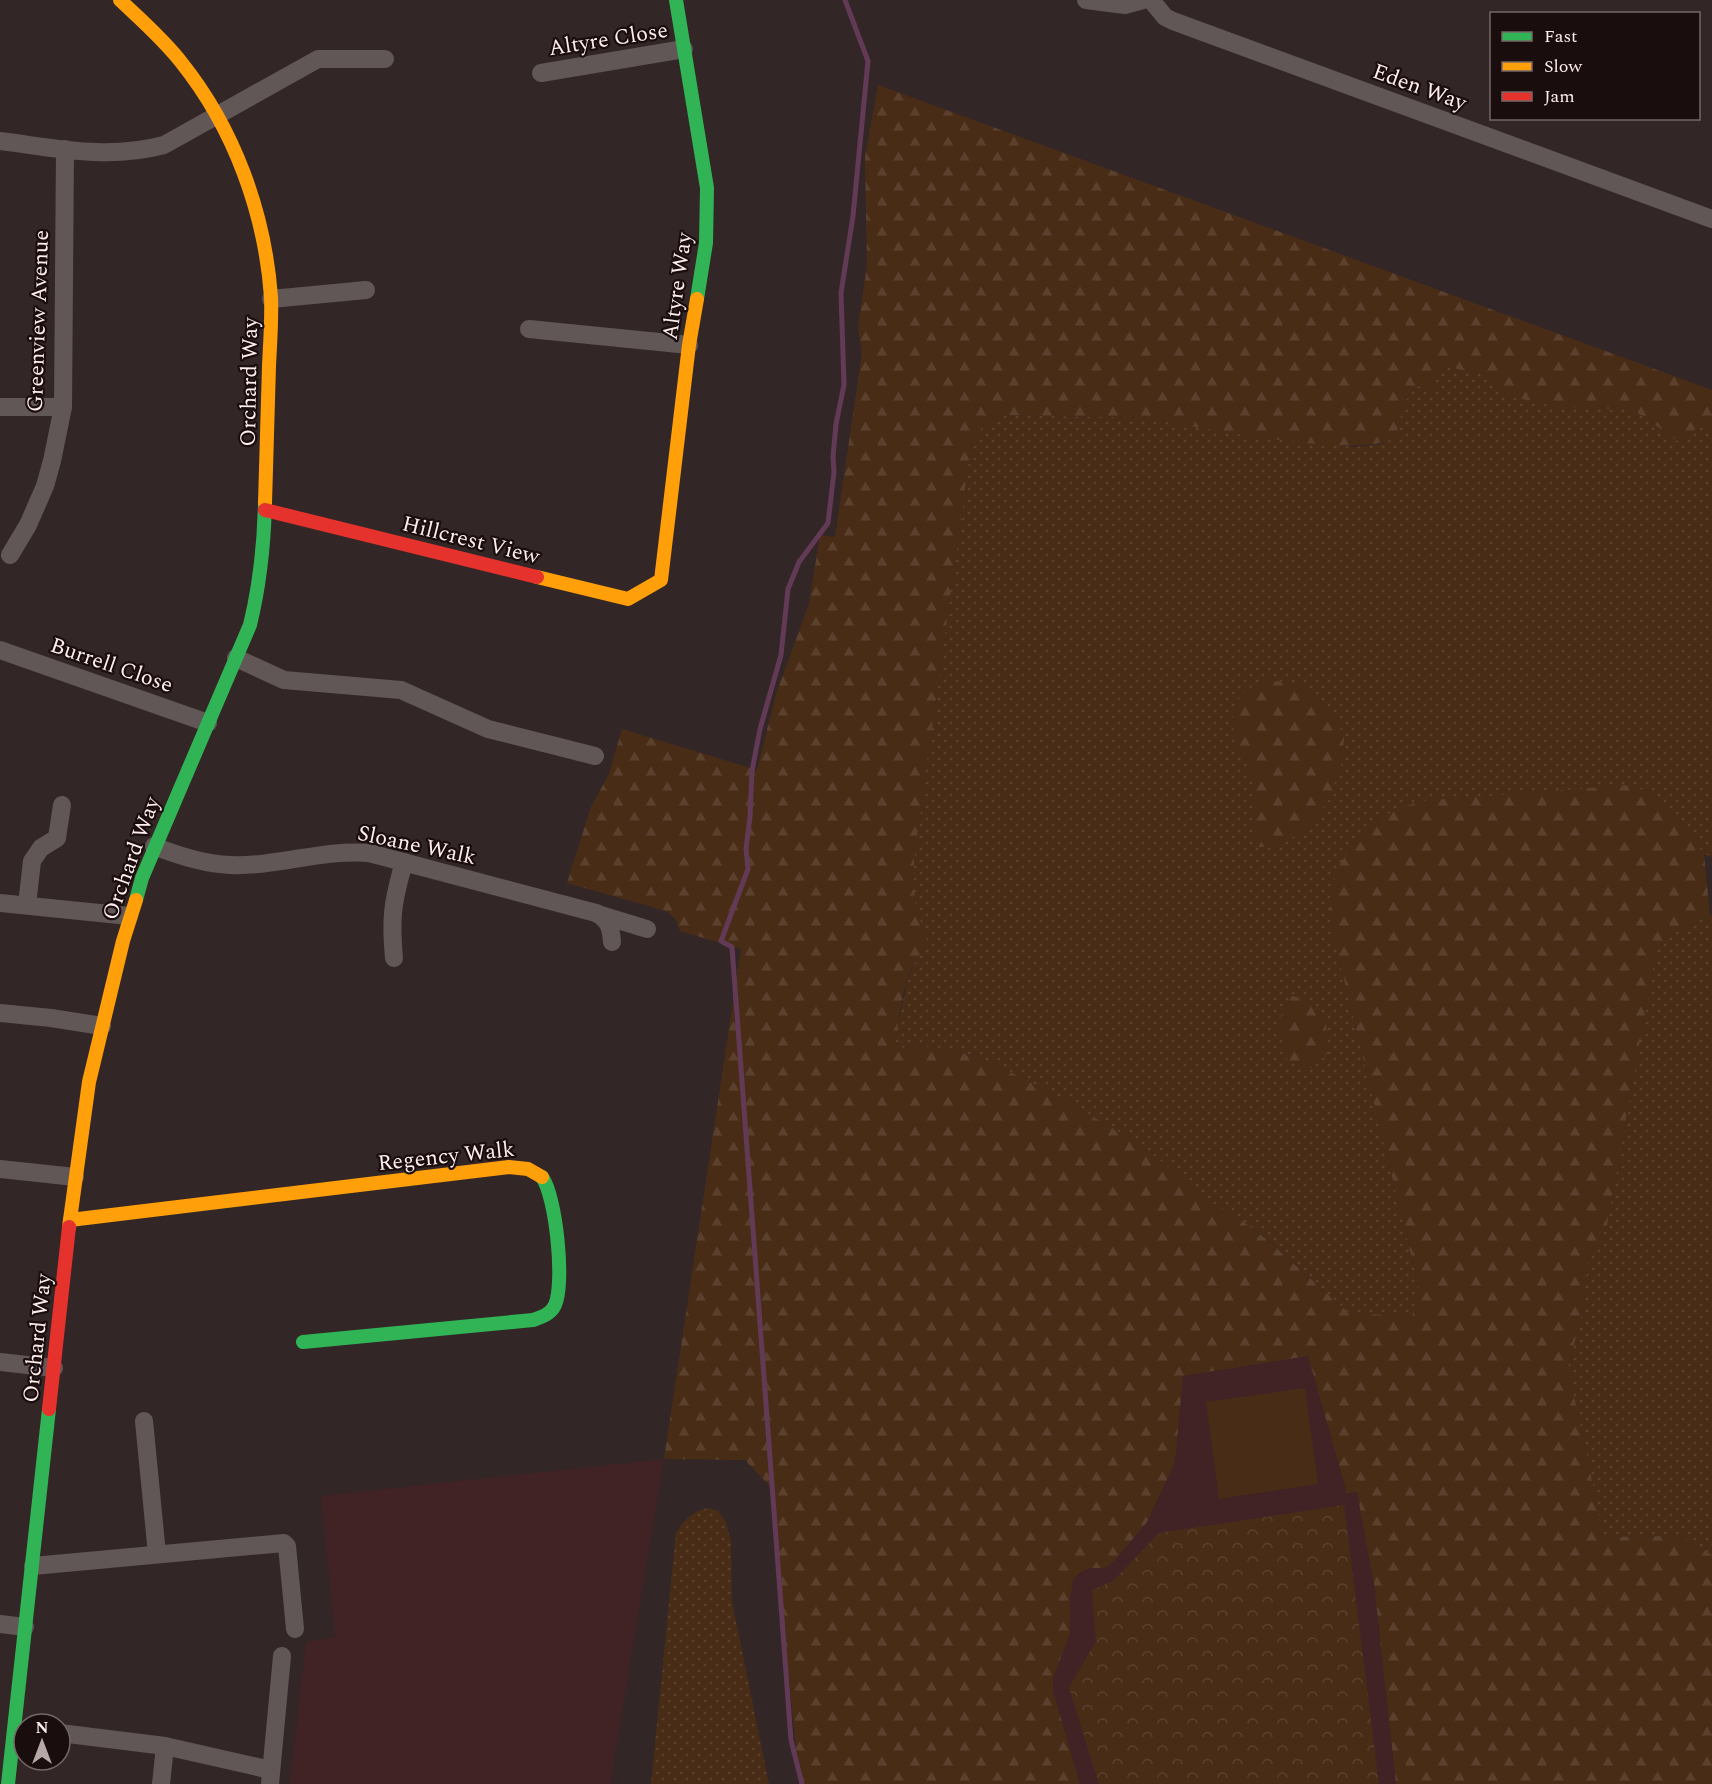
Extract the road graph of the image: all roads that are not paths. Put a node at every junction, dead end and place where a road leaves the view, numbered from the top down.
1 (120, 0) edge
2 (676, 0) edge
3 (1086, 0) edge
4 (1143, 0) edge
5 (1151, 0) edge
6 (684, 49) junction
7 (385, 59) dead end
8 (541, 74) dead end
9 (217, 115) junction
10 (0, 141) edge
11 (65, 149) junction
12 (1712, 219) edge
13 (366, 290) dead end
14 (271, 299) junction
15 (529, 329) dead end
16 (689, 345) junction
17 (0, 406) edge
18 (63, 406) junction
19 (265, 510) junction
20 (10, 555) dead end
21 (661, 580) joint
22 (0, 650) edge
23 (236, 658) junction
24 (208, 723) junction
25 (596, 756) dead end
26 (62, 805) dead end
27 (154, 846) junction
28 (404, 862) junction
29 (0, 903) edge
30 (27, 905) junction
31 (596, 913) junction
32 (129, 916) junction
33 (647, 929) dead end
34 (612, 942) dead end
35 (394, 958) dead end
36 (0, 1013) edge
37 (102, 1026) junction
38 (0, 1169) edge
39 (75, 1177) junction
40 (70, 1220) junction
41 (303, 1341) dead end
42 (0, 1362) edge
43 (54, 1368) junction
44 (144, 1421) dead end
45 (157, 1554) junction
46 (33, 1566) junction
47 (0, 1624) edge
48 (25, 1627) junction
49 (295, 1629) dead end
50 (282, 1656) dead end
51 (20, 1712) edge
52 (72, 1734) edge
53 (165, 1746) junction
54 (12, 1764) edge
55 (270, 1777) edge
56 (8, 1784) edge
57 (160, 1784) edge

1 - 9 street, Orchard Way
2 - 6 street, Altyre Way
3 - 4 street
5 - 12 street, Eden Way
6 - 8 street, Altyre Close
6 - 16 street, Altyre Way
7 - 9 street
9 - 11 street
9 - 14 street, Orchard Way
10 - 11 street
11 - 18 street, Greenview Avenue
13 - 14 street
14 - 19 street, Orchard Way
15 - 16 street
16 - 21 street, Altyre Way
17 - 18 street
18 - 20 street, Greenview Avenue
19 - 21 street, Hillcrest View
19 - 23 street, Orchard Way
22 - 24 street, Burrell Close
23 - 24 street, Orchard Way
23 - 25 street
24 - 27 street, Orchard Way
26 - 30 street
27 - 28 street, Sloane Walk
27 - 32 street, Orchard Way
28 - 31 street, Sloane Walk
28 - 35 street
29 - 30 street
30 - 32 street
31 - 33 street, Sloane Walk
31 - 34 street
32 - 37 street, Orchard Way
36 - 37 street
37 - 39 street, Orchard Way
38 - 39 street
39 - 40 street, Orchard Way
40 - 41 street, Regency Walk
40 - 43 street, Orchard Way
42 - 43 street
43 - 46 street, Orchard Way
44 - 45 street
45 - 46 street
45 - 49 street
46 - 48 street, Orchard Way
47 - 48 street
48 - 51 street, Orchard Way
50 - 55 street
52 - 53 street
53 - 55 street
53 - 57 street
54 - 56 street, Orchard Way

